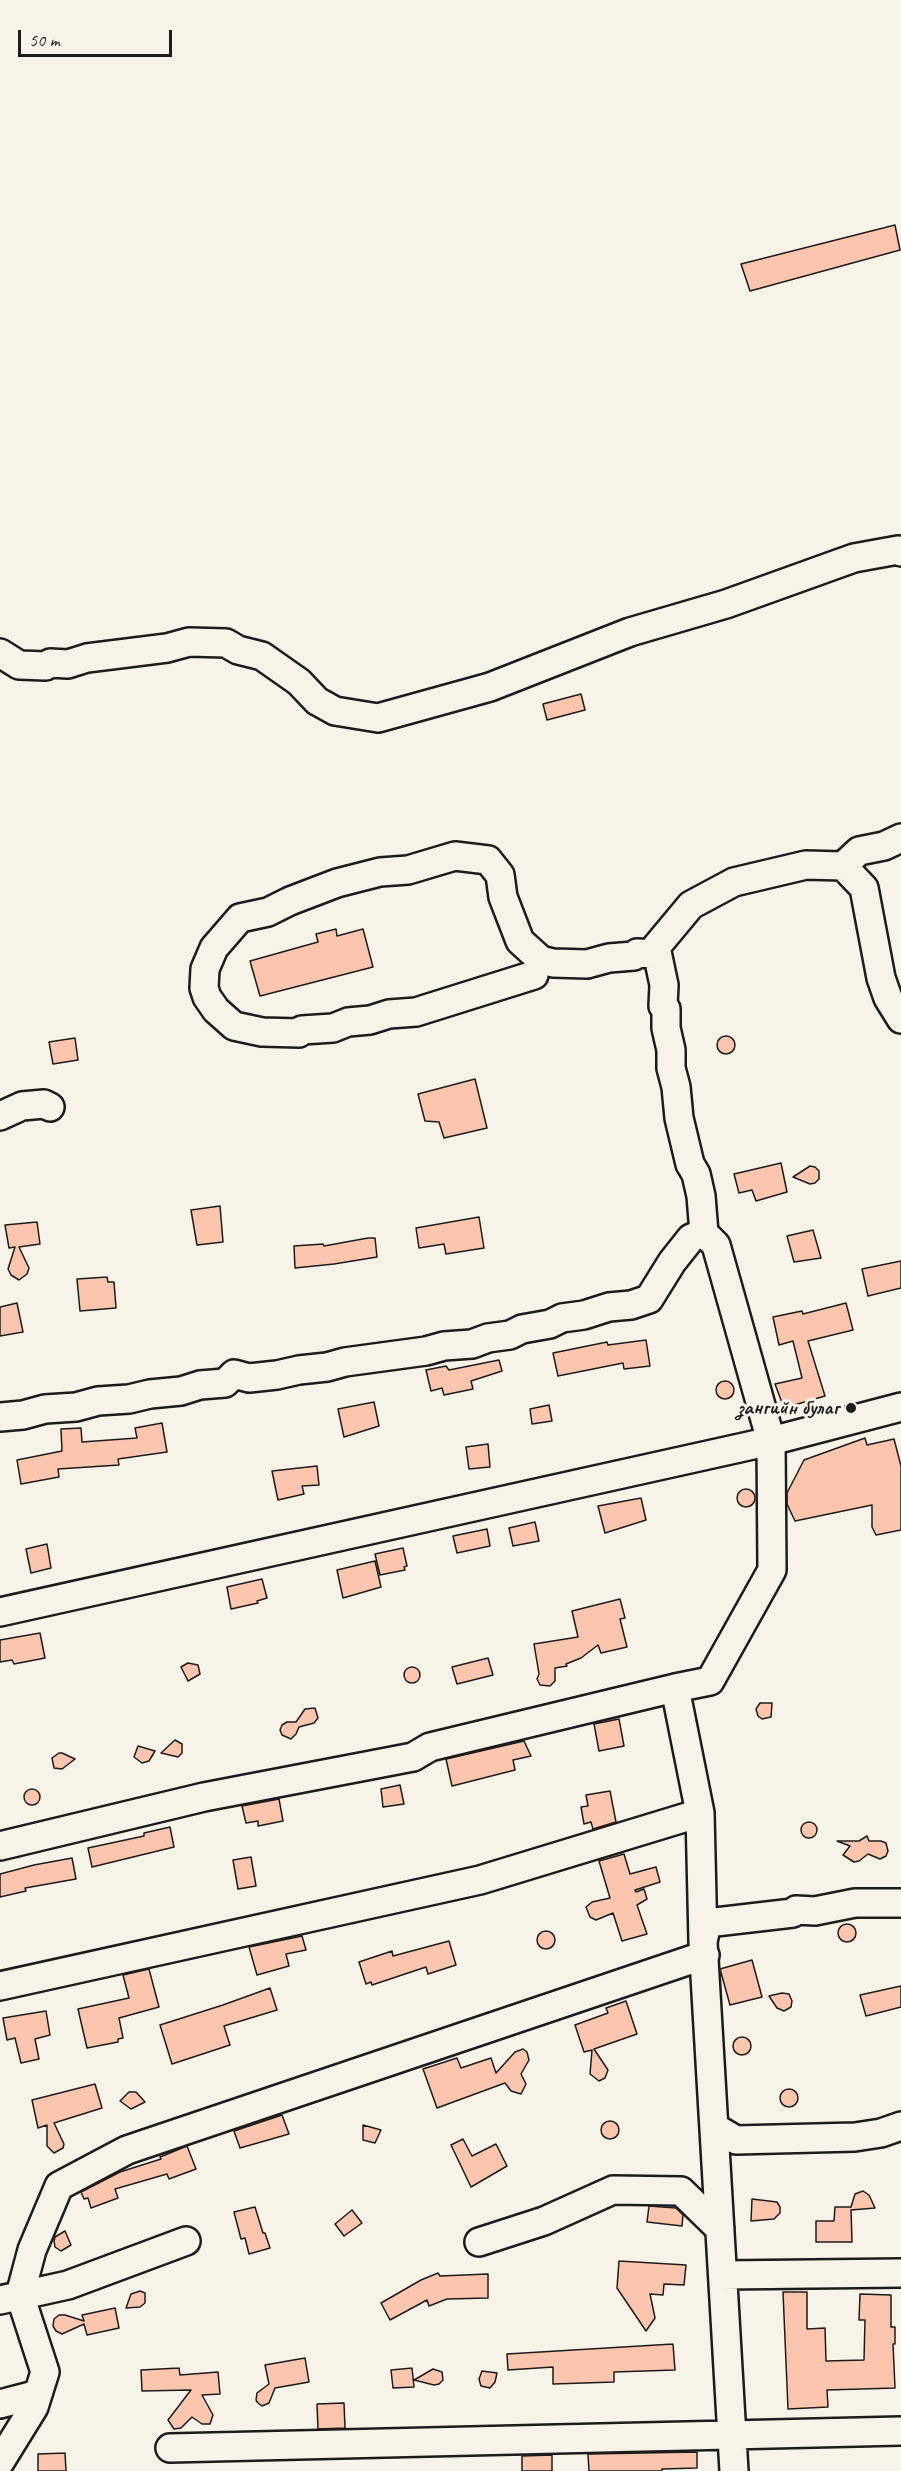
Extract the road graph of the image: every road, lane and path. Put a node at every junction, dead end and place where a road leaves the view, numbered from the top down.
1 (901, 552) edge
2 (0, 653) edge
3 (901, 838) edge
4 (843, 866) junction
5 (656, 954) junction
6 (534, 975) dead end
7 (901, 1019) edge
8 (50, 1107) dead end
9 (0, 1116) edge
10 (704, 1233) junction
11 (901, 1407) edge
12 (0, 1417) edge
13 (771, 1441) junction
14 (0, 1612) edge
15 (675, 1688) junction
16 (700, 1814) junction
17 (0, 1846) edge
18 (901, 1903) edge
19 (704, 1948) junction
20 (0, 1986) edge
21 (901, 2126) edge
22 (714, 2127) junction
23 (720, 2229) junction
24 (186, 2241) dead end
25 (479, 2242) dead end
26 (901, 2273) edge
27 (723, 2276) junction
28 (10, 2298) edge
29 (38, 2394) junction
30 (0, 2404) edge
31 (901, 2431) edge
32 (731, 2435) junction
33 (170, 2448) dead end
34 (0, 2462) edge
35 (734, 2471) edge

1 - 2 street
3 - 4 street
4 - 5 street
4 - 7 street
5 - 6 street
5 - 10 street
8 - 9 street
10 - 12 street
10 - 13 street
11 - 13 street
13 - 14 street
13 - 15 street
15 - 16 street
15 - 17 street
16 - 19 street
16 - 20 street
18 - 19 street
19 - 22 street
19 - 28 street
21 - 22 street
22 - 23 street
23 - 25 street
23 - 27 street
24 - 28 street
26 - 27 street
27 - 32 street
28 - 29 street
29 - 30 street
29 - 34 street
31 - 32 street
32 - 33 street
32 - 35 street

